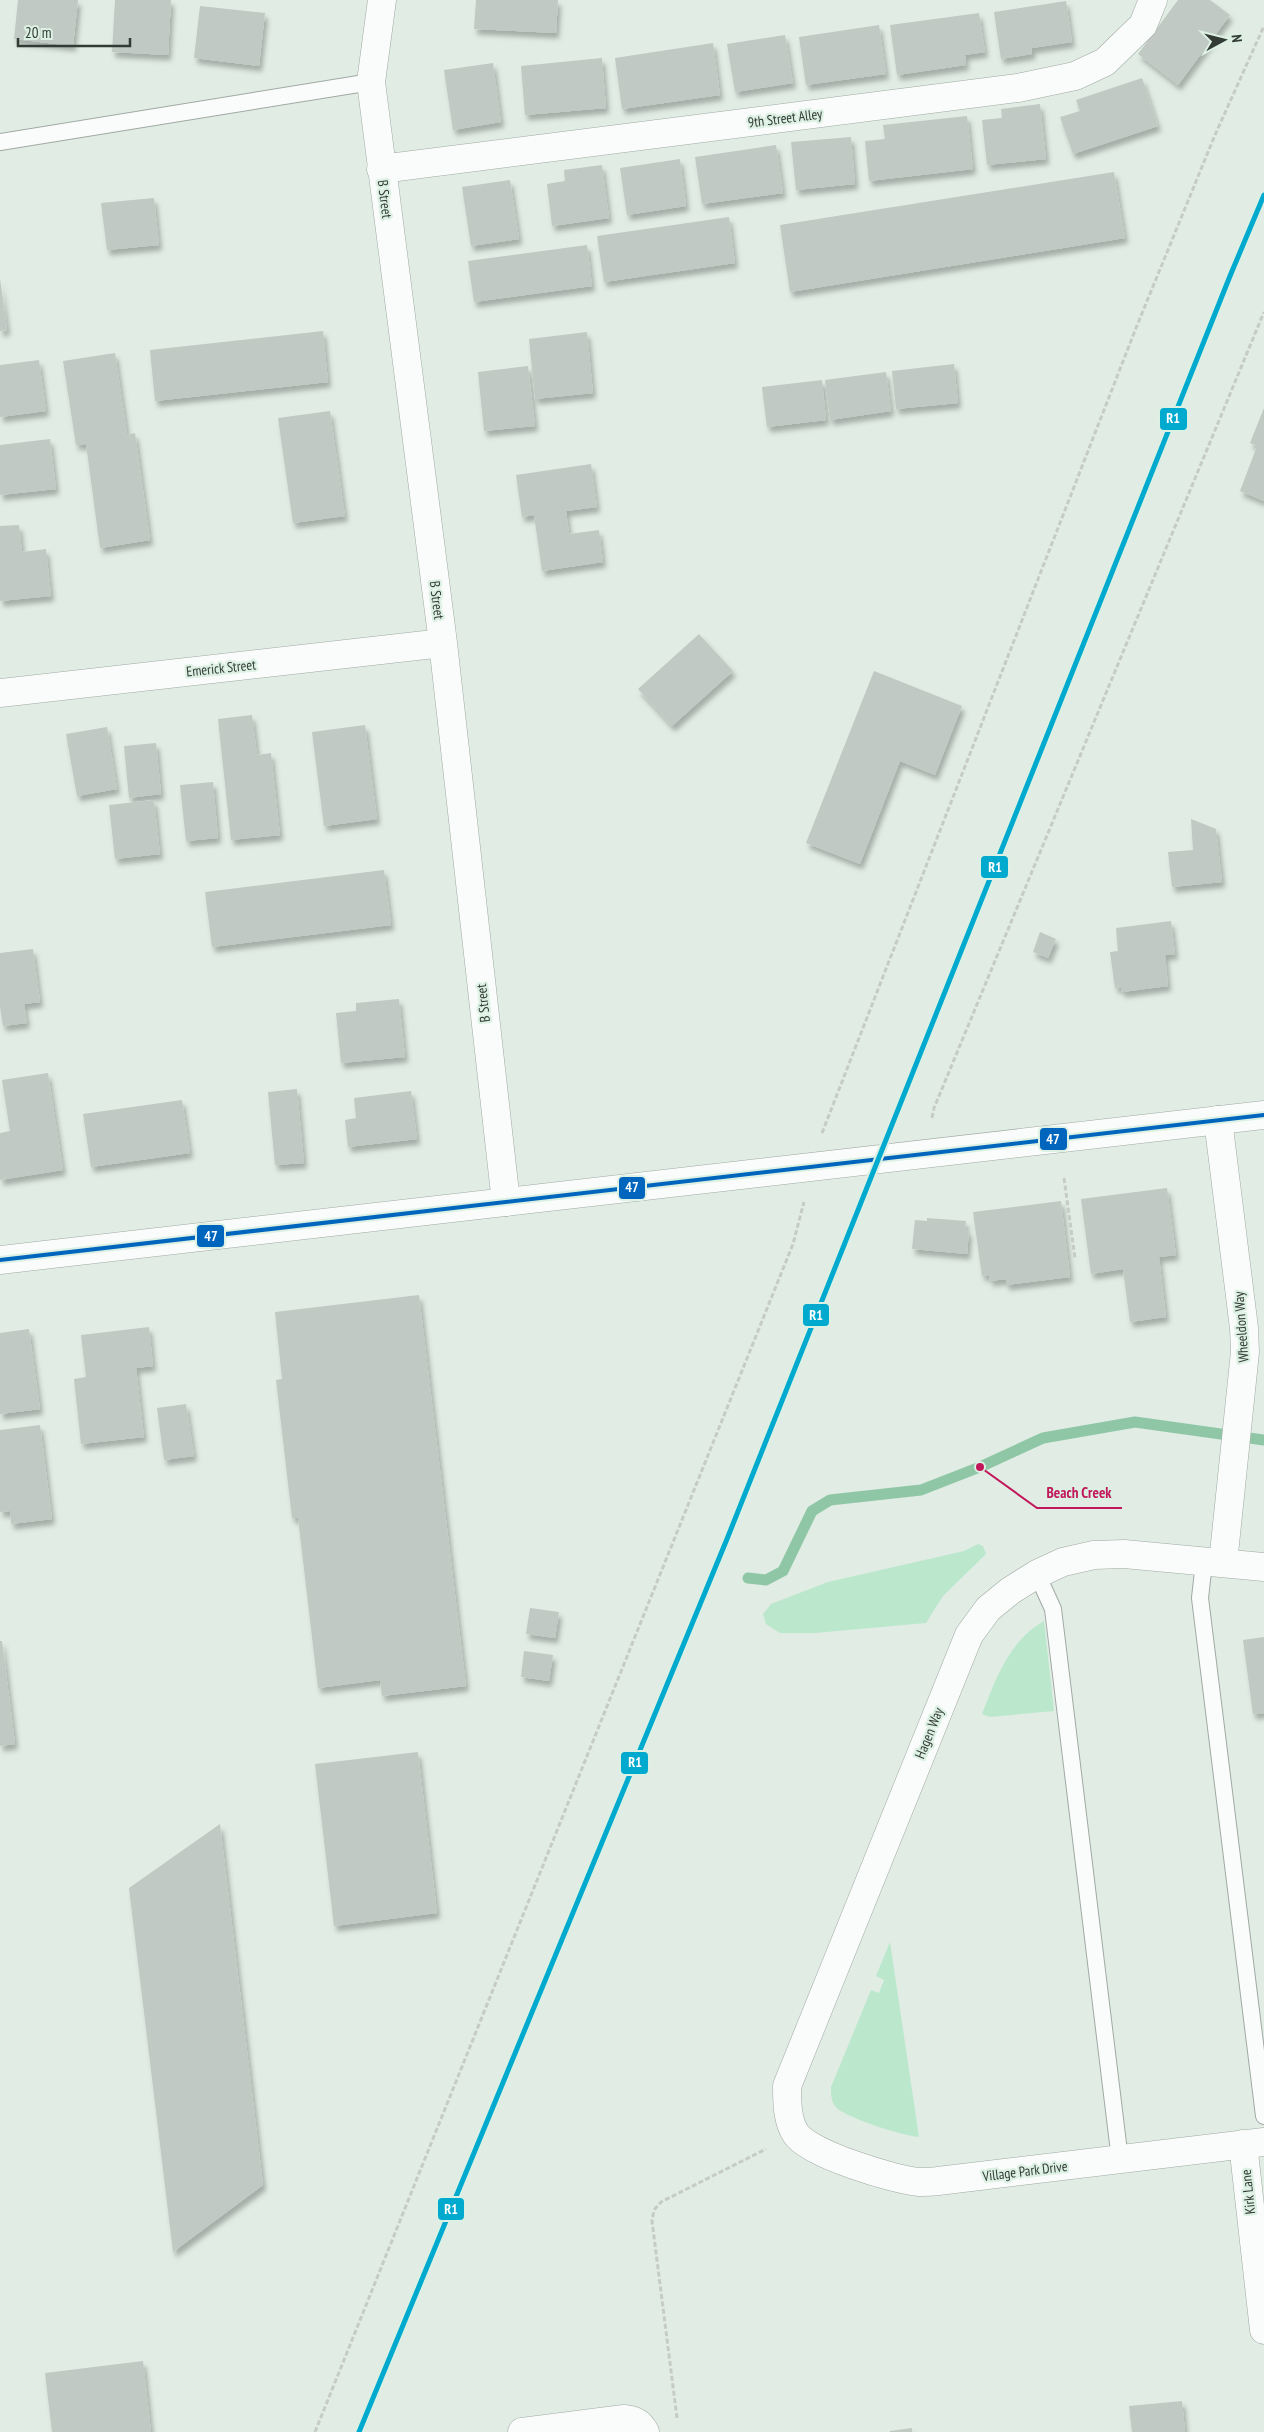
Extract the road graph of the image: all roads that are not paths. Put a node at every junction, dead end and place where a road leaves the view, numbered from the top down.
1 (382, 0) edge
2 (1153, 0) edge
3 (371, 82) junction
4 (0, 142) edge
5 (381, 169) junction
6 (443, 643) junction
7 (0, 693) edge
8 (1264, 1114) edge
9 (1218, 1120) junction
10 (506, 1202) junction
11 (0, 1260) edge
12 (1213, 1562) junction
13 (1264, 1568) edge
14 (1037, 1574) junction
15 (1264, 2116) edge
16 (796, 2134) joint
17 (1253, 2143) edge
18 (1120, 2160) junction
19 (1264, 2330) edge
20 (522, 2432) edge
21 (645, 2432) edge

1 - 3 street, B Street
2 - 5 street, 9th Street Alley
3 - 4 lane
3 - 5 street, B Street
5 - 6 street, B Street
6 - 7 street, Emerick Street
6 - 10 street, B Street
8 - 9 street
9 - 10 street
9 - 12 street, Wheeldon Way
10 - 11 street
12 - 13 street, Hagen Way
12 - 14 street, Hagen Way
12 - 15 lane
14 - 16 street, Hagen Way
14 - 18 lane
16 - 18 street, Village Park Drive
17 - 18 street, Village Park Drive
17 - 19 street, Kirk Lane
20 - 21 street

